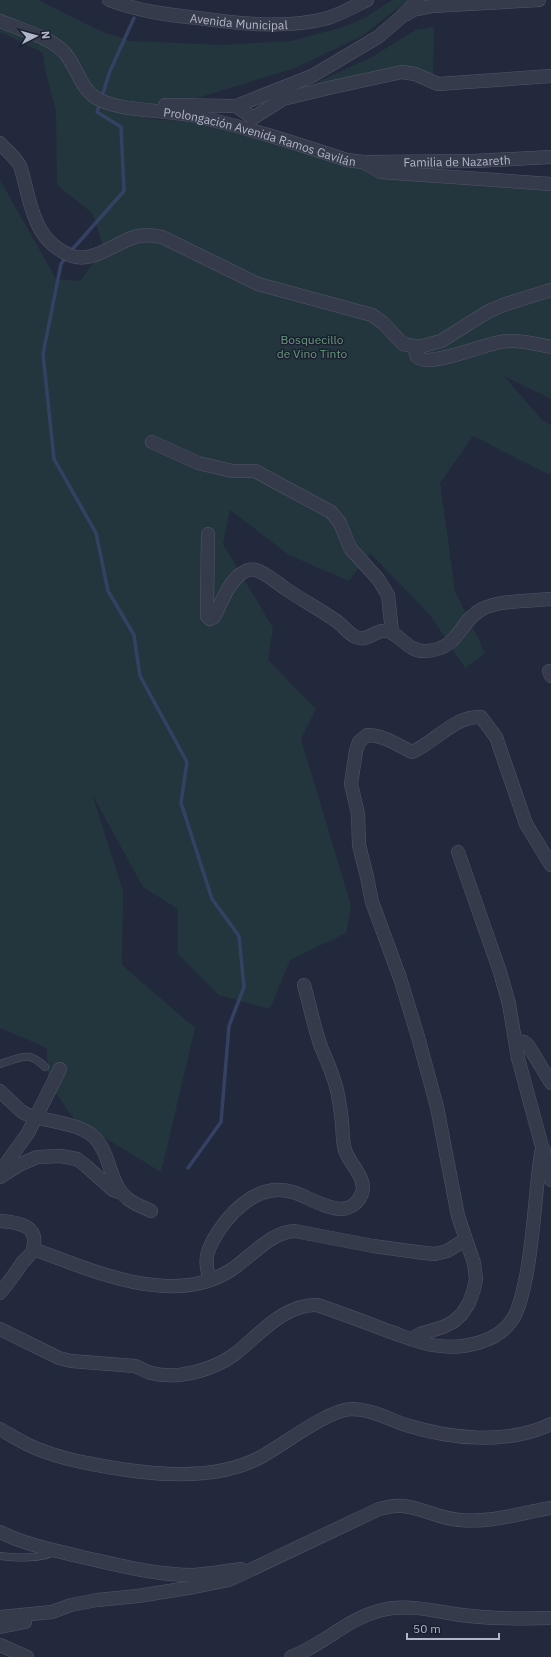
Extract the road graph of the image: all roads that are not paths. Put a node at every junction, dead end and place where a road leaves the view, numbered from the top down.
1 (109, 0) edge
2 (367, 0) edge
3 (418, 0) edge
4 (539, 0) edge
5 (400, 18) junction
6 (0, 21) edge
7 (551, 76) edge
8 (117, 105) junction
9 (236, 106) junction
10 (0, 143) edge
11 (551, 157) edge
12 (363, 162) junction
13 (551, 184) edge
14 (551, 290) edge
15 (414, 347) junction
16 (551, 347) edge
17 (152, 442) dead end
18 (208, 534) dead end
19 (551, 599) edge
20 (392, 632) junction
21 (458, 852) dead end
22 (551, 865) edge
23 (304, 985) dead end
24 (515, 1041) junction
25 (0, 1064) edge
26 (45, 1067) dead end
27 (60, 1069) dead end
28 (551, 1083) edge
29 (0, 1091) edge
30 (36, 1117) junction
31 (544, 1150) junction
32 (0, 1172) edge
33 (0, 1177) edge
34 (551, 1180) edge
35 (121, 1192) junction
36 (151, 1211) dead end
37 (0, 1221) edge
38 (465, 1240) junction
39 (33, 1249) junction
40 (210, 1280) junction
41 (0, 1293) edge
42 (3, 1333) edge
43 (411, 1339) junction
44 (551, 1424) edge
45 (0, 1429) edge
46 (551, 1508) edge
47 (0, 1532) edge
48 (54, 1550) junction
49 (0, 1556) edge
50 (253, 1569) junction
51 (39, 1614) junction
52 (0, 1617) edge
53 (551, 1618) edge
54 (0, 1627) edge
55 (0, 1645) edge
56 (27, 1657) edge
57 (291, 1657) edge

1 - 2 street, Avenida Municipal
3 - 5 street
4 - 5 street
5 - 9 street
6 - 8 street, Prolongación Avenida Ramos Gavilán
7 - 9 street
8 - 9 street
8 - 12 street, Prolongación Avenida Ramos Gavilán
10 - 15 street
11 - 12 street, Familia de Nazareth
12 - 13 street, Prolongación Avenida Ramos Gavilán
14 - 15 street
15 - 16 street
17 - 20 street
18 - 20 street
19 - 20 street
21 - 24 street
22 - 38 street
23 - 40 street
24 - 28 street
24 - 31 street
25 - 26 lane
27 - 30 street
29 - 30 street
30 - 32 street
30 - 35 street
31 - 34 street
31 - 43 street
33 - 35 street
35 - 36 street
37 - 39 street
38 - 40 street
38 - 43 street
39 - 40 street
39 - 41 street
42 - 43 street
44 - 45 street
46 - 50 street
47 - 48 street
48 - 49 lane
48 - 50 street
50 - 51 street
51 - 52 street
51 - 54 street
53 - 57 street
55 - 56 street

